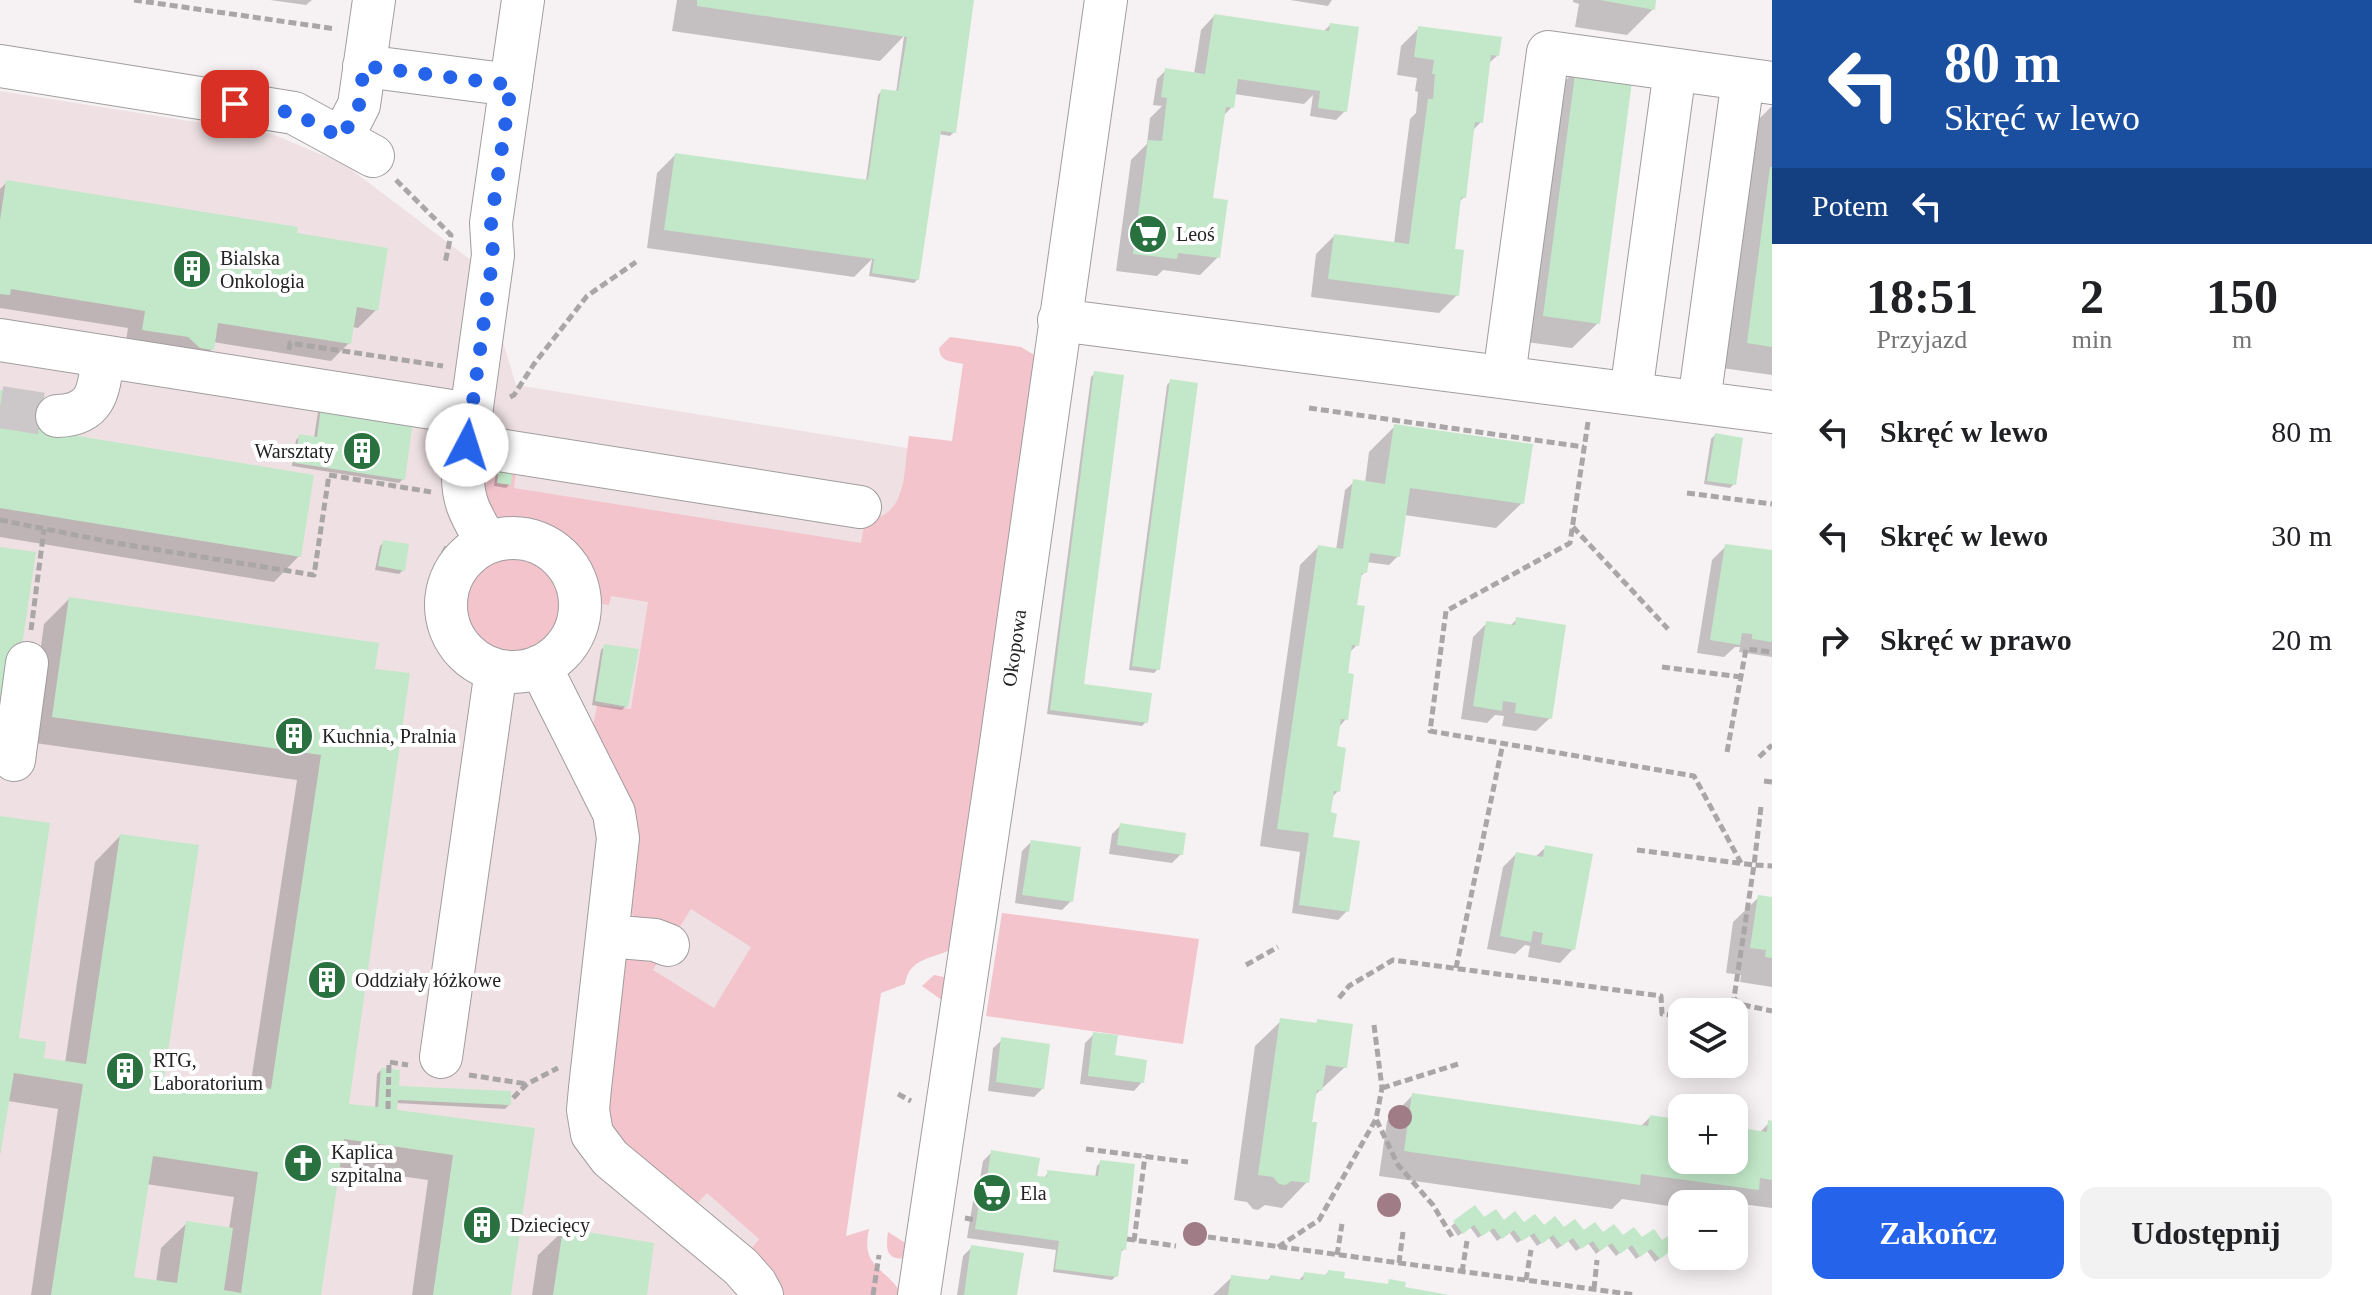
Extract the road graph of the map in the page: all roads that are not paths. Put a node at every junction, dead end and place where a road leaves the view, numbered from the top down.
1 (374, 0) edge
2 (523, 0) edge
3 (1106, 0) edge
4 (0, 66) edge
5 (364, 66) junction
6 (1675, 70) junction
7 (1758, 81) edge
8 (511, 85) junction
9 (1059, 320) junction
10 (0, 340) edge
11 (103, 356) junction
12 (1504, 376) junction
13 (1631, 393) junction
14 (1699, 402) junction
15 (1772, 412) edge
16 (57, 416) tunnel mouth
17 (468, 430) junction
18 (860, 507) dead end
19 (469, 539) junction
20 (27, 663) road end
21 (540, 666) junction
22 (494, 683) junction
23 (14, 760) dead end
24 (607, 936) junction
25 (668, 945) dead end
26 (441, 1057) dead end
27 (762, 1295) edge
28 (919, 1295) edge

1 - 5 street
2 - 8 street
3 - 9 street, Okopowa
4 - 5 street
5 - 8 street
6 - 7 street
6 - 12 street
6 - 13 street
7 - 14 street
8 - 17 street
9 - 12 street
9 - 28 street, Okopowa
10 - 11 street
11 - 16 street
11 - 17 street
12 - 13 street
13 - 14 street
14 - 15 street
17 - 18 street
17 - 19 street
19 - 21 street
19 - 22 street
20 - 23 street
21 - 22 street
21 - 24 street
22 - 26 street
24 - 25 street
24 - 27 street

